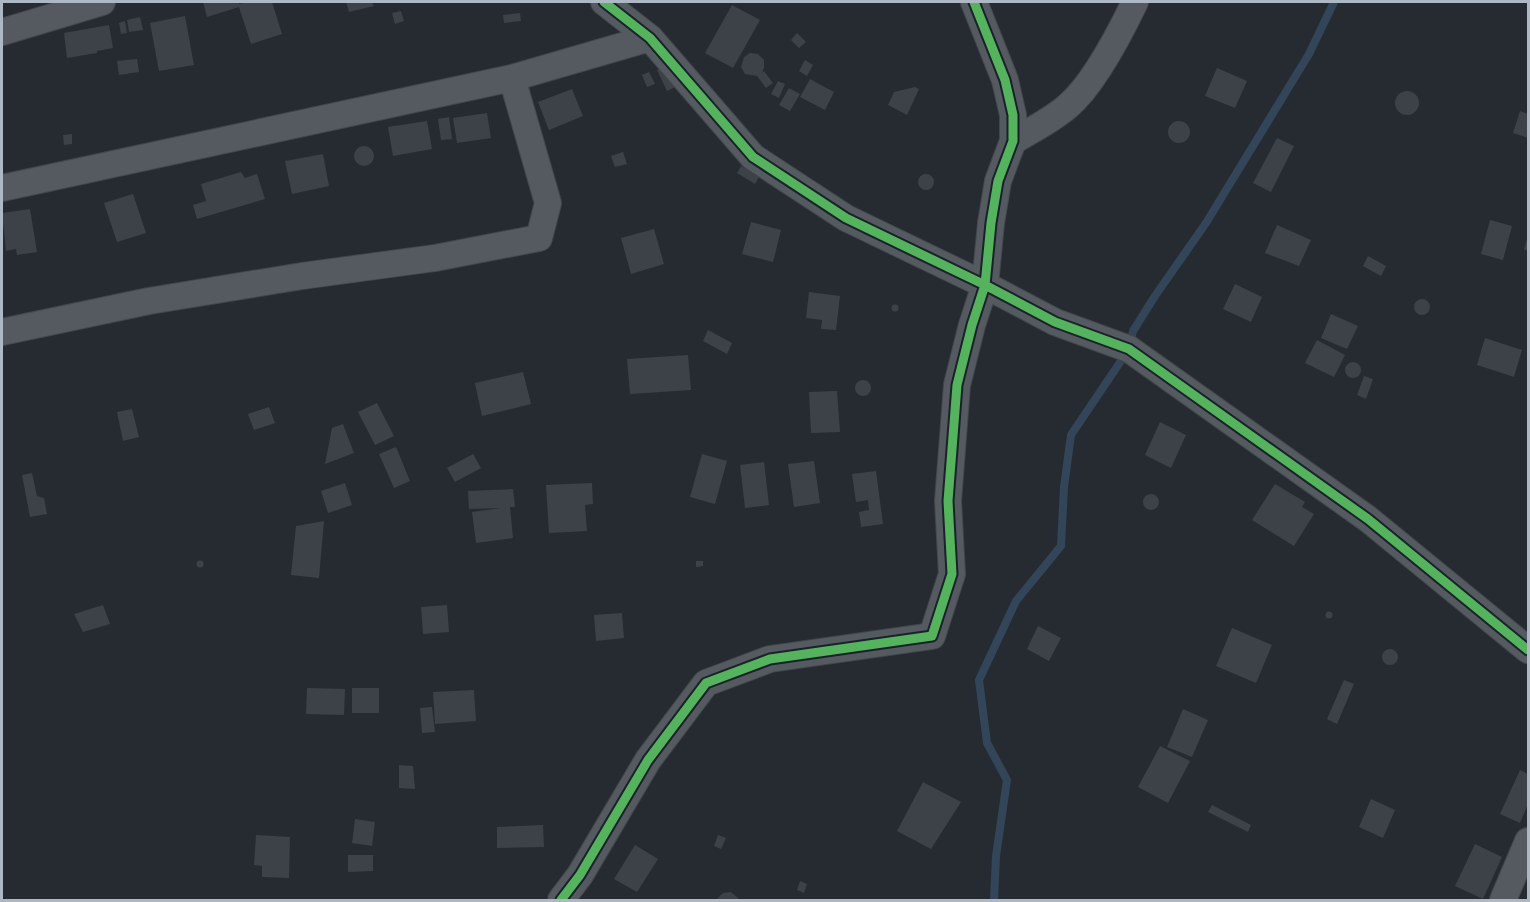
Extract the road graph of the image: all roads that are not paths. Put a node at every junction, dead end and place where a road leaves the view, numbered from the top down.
1 (102, 2) edge
2 (604, 2) edge
3 (974, 2) edge
4 (1135, 2) edge
5 (2, 32) edge
6 (650, 38) junction
7 (512, 78) junction
8 (1013, 141) junction
9 (2, 188) edge
10 (985, 285) junction
11 (2, 332) edge
12 (1528, 650) edge
13 (1528, 841) edge
14 (561, 900) edge
15 (1503, 900) edge

1 - 5 street
2 - 6 street
3 - 8 street
4 - 8 street
6 - 7 street
6 - 10 street
7 - 9 street
7 - 11 street
8 - 10 street
10 - 12 street
10 - 14 street
13 - 15 street

